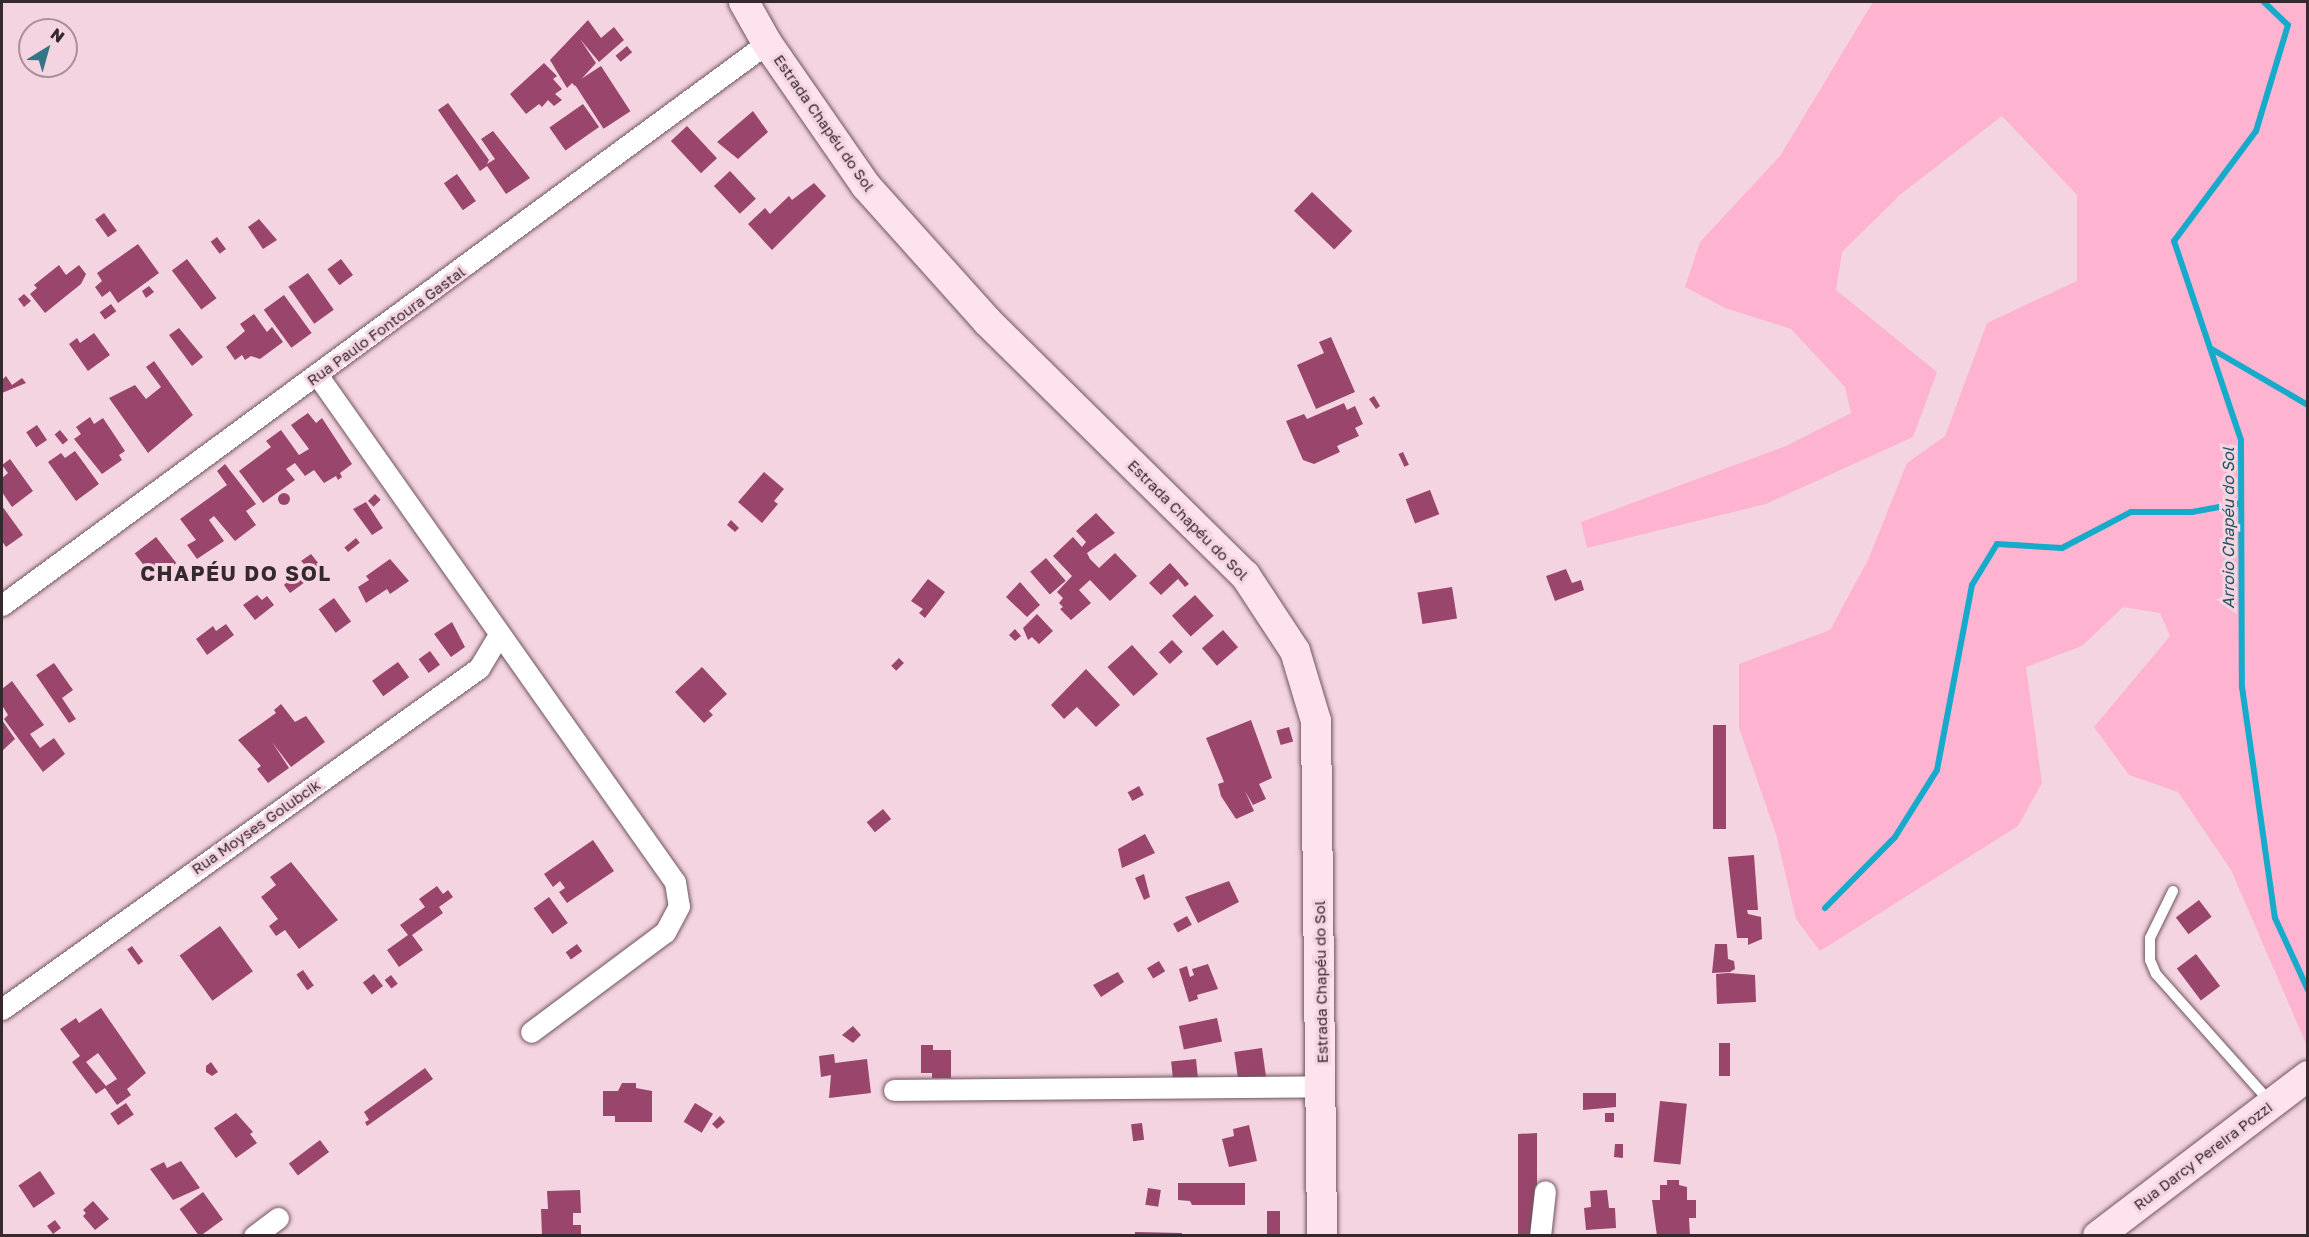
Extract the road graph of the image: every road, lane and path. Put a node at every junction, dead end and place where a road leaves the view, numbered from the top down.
1 (744, 2) edge
2 (767, 43) junction
3 (318, 376) junction
4 (2, 605) edge
5 (499, 635) junction
6 (2173, 891) dead end
7 (2, 1009) edge
8 (531, 1032) dead end
9 (2307, 1076) edge
10 (1322, 1086) junction
11 (894, 1090) dead end
12 (2271, 1104) junction
13 (1545, 1191) dead end
14 (278, 1218) dead end
15 (254, 1236) edge
16 (1322, 1236) edge
17 (1540, 1236) edge
18 (2098, 1236) edge

1 - 2 main road, Estrada Chapéu do Sol
2 - 3 street, Rua Paulo Fontoura Gastal
2 - 10 main road, Estrada Chapéu do Sol
3 - 4 street, Rua Paulo Fontoura Gastal
3 - 5 street
5 - 7 street, Rua Moyses Golubcik
5 - 8 street
6 - 12 lane
9 - 12 main road, Rua Darcy Pereira Pozzi
10 - 11 street
10 - 16 main road, Estrada Chapéu do Sol
12 - 18 main road, Rua Darcy Pereira Pozzi
13 - 17 street
14 - 15 street

